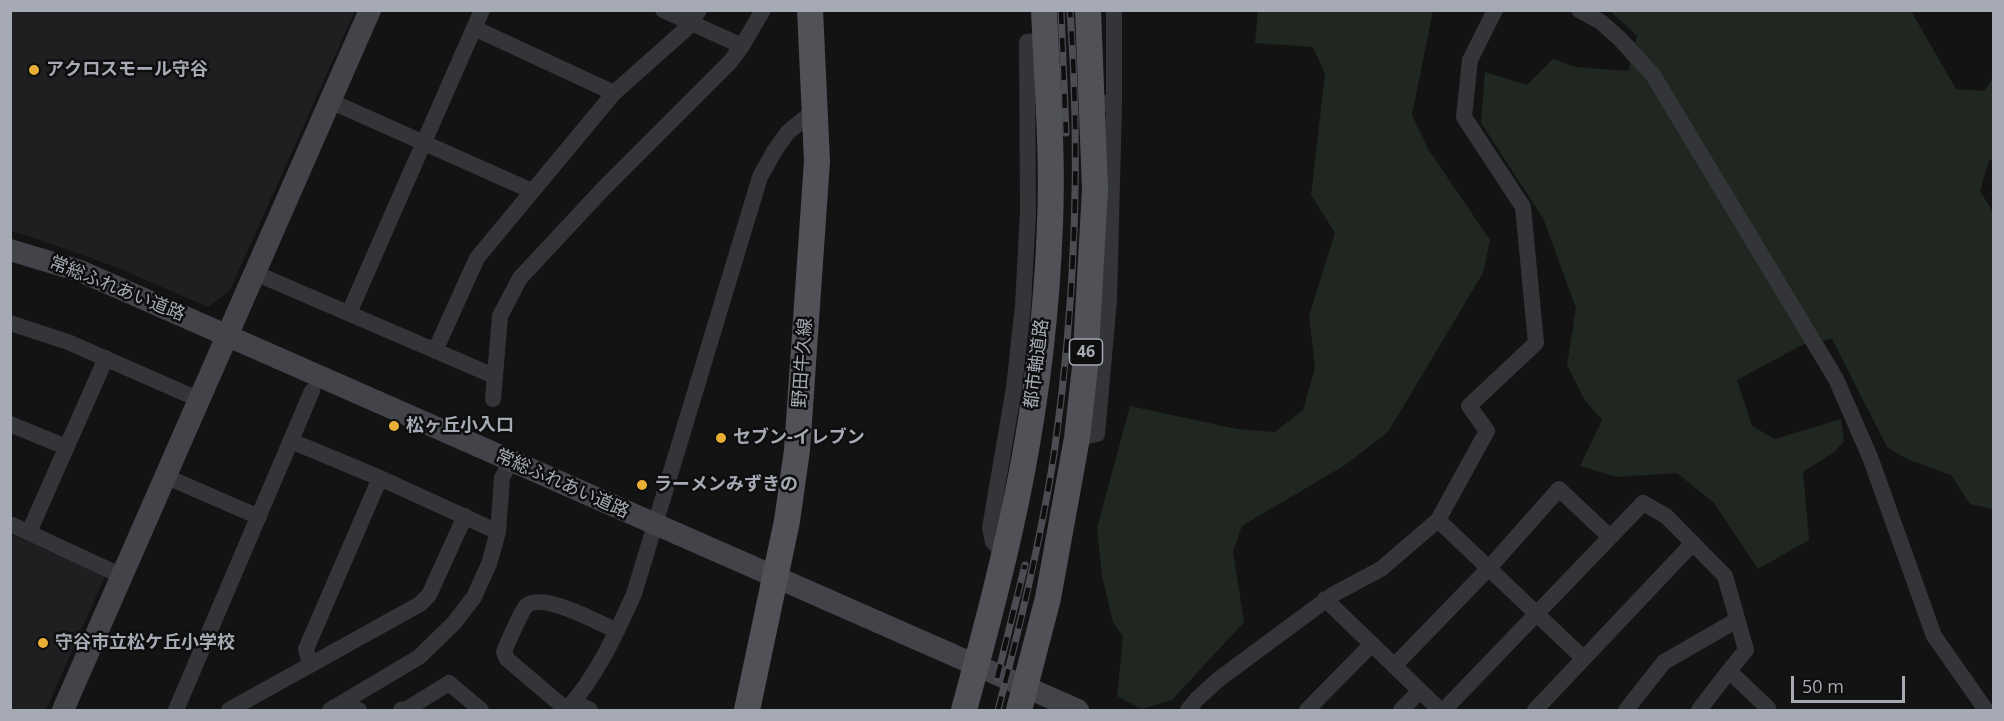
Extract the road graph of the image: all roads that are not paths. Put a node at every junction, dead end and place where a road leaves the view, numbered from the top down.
1 (370, 10) edge
2 (482, 10) edge
3 (663, 10) edge
4 (763, 10) edge
5 (810, 10) edge
6 (1044, 10) edge
7 (1088, 10) edge
8 (1114, 10) edge
9 (1495, 10) edge
10 (1579, 10) edge
11 (695, 17) edge
12 (474, 28) junction
13 (742, 46) junction
14 (614, 93) junction
15 (330, 101) junction
16 (1103, 103) junction
17 (815, 110) junction
18 (425, 143) junction
19 (532, 191) junction
20 (10, 250) edge
21 (255, 273) junction
22 (349, 313) junction
23 (10, 323) edge
24 (227, 335) junction
25 (435, 351) junction
26 (106, 358) junction
27 (494, 376) junction
28 (312, 391) dead end
29 (493, 399) dead end
30 (200, 400) junction
31 (10, 424) edge
32 (291, 441) junction
33 (66, 447) junction
34 (511, 460) junction
35 (167, 477) junction
36 (380, 478) junction
37 (465, 516) junction
38 (259, 517) junction
39 (1438, 520) junction
40 (10, 524) edge
41 (656, 525) junction
42 (29, 532) junction
43 (498, 532) junction
44 (1610, 537) junction
45 (1693, 543) junction
46 (1489, 568) junction
47 (122, 576) junction
48 (776, 578) junction
49 (1325, 599) junction
50 (1537, 614) junction
51 (1737, 620) junction
52 (617, 631) junction
53 (1372, 644) junction
54 (1583, 658) junction
55 (310, 664) junction
56 (976, 666) junction
57 (1394, 666) junction
58 (1729, 671) junction
59 (1420, 691) junction
60 (1023, 699) edge
61 (569, 707) edge
62 (332, 709) edge
63 (63, 711) edge
64 (176, 711) edge
65 (229, 711) edge
66 (359, 711) edge
67 (400, 711) edge
68 (481, 711) edge
69 (590, 711) edge
70 (747, 711) edge
71 (964, 711) edge
72 (1078, 711) edge
73 (1188, 711) edge
74 (1307, 711) edge
75 (1401, 711) edge
76 (1442, 711) edge
77 (1534, 711) edge
78 (1626, 711) edge
79 (1699, 711) edge
80 (1767, 711) edge
81 (1986, 711) edge

1 - 15 street
2 - 12 street
3 - 11 street
4 - 13 street
5 - 17 main road, 野田牛久線
6 - 56 main road, 都市軸道路
7 - 16 main road, 46
8 - 16 street
9 - 39 street
10 - 81 street
11 - 13 street
11 - 14 street
12 - 14 street
12 - 18 street
13 - 27 street
14 - 19 street
15 - 18 street
15 - 21 street
16 - 60 main road, 46
17 - 41 street
17 - 48 main road, 野田牛久線
18 - 19 street
18 - 22 street
19 - 25 street
20 - 24 street, 常総ふれあい道路
21 - 22 street
21 - 24 street
22 - 25 street
23 - 26 street
24 - 30 street
24 - 34 street, 常総ふれあい道路
25 - 27 street
26 - 30 street
26 - 33 street
27 - 29 street
28 - 32 street
30 - 35 street
31 - 33 street
32 - 36 street
32 - 38 street
33 - 42 street
34 - 41 street, 常総ふれあい道路
34 - 43 street
35 - 38 street
35 - 47 street
36 - 37 street
36 - 55 street
37 - 43 street
37 - 55 street
38 - 64 street
39 - 46 street
39 - 49 street
40 - 42 street
41 - 48 street, 常総ふれあい道路
41 - 52 street
42 - 47 street
43 - 62 street
44 - 45 street
44 - 46 street
44 - 50 street
45 - 51 street
45 - 54 street
46 - 50 street
46 - 57 street
47 - 63 street
48 - 56 street, 常総ふれあい道路
48 - 70 main road, 野田牛久線
49 - 53 street
49 - 73 street
50 - 54 street
50 - 76 street
51 - 58 street
51 - 78 street
52 - 61 street
52 - 61 street
53 - 57 street
53 - 74 street
54 - 77 street
55 - 65 street
56 - 60 street, 常総ふれあい道路
56 - 71 main road, 都市軸道路
57 - 59 street
58 - 79 street
58 - 80 street
59 - 75 street
59 - 76 street
60 - 72 street, 常総ふれあい道路
61 - 69 street
62 - 66 street
67 - 68 street

